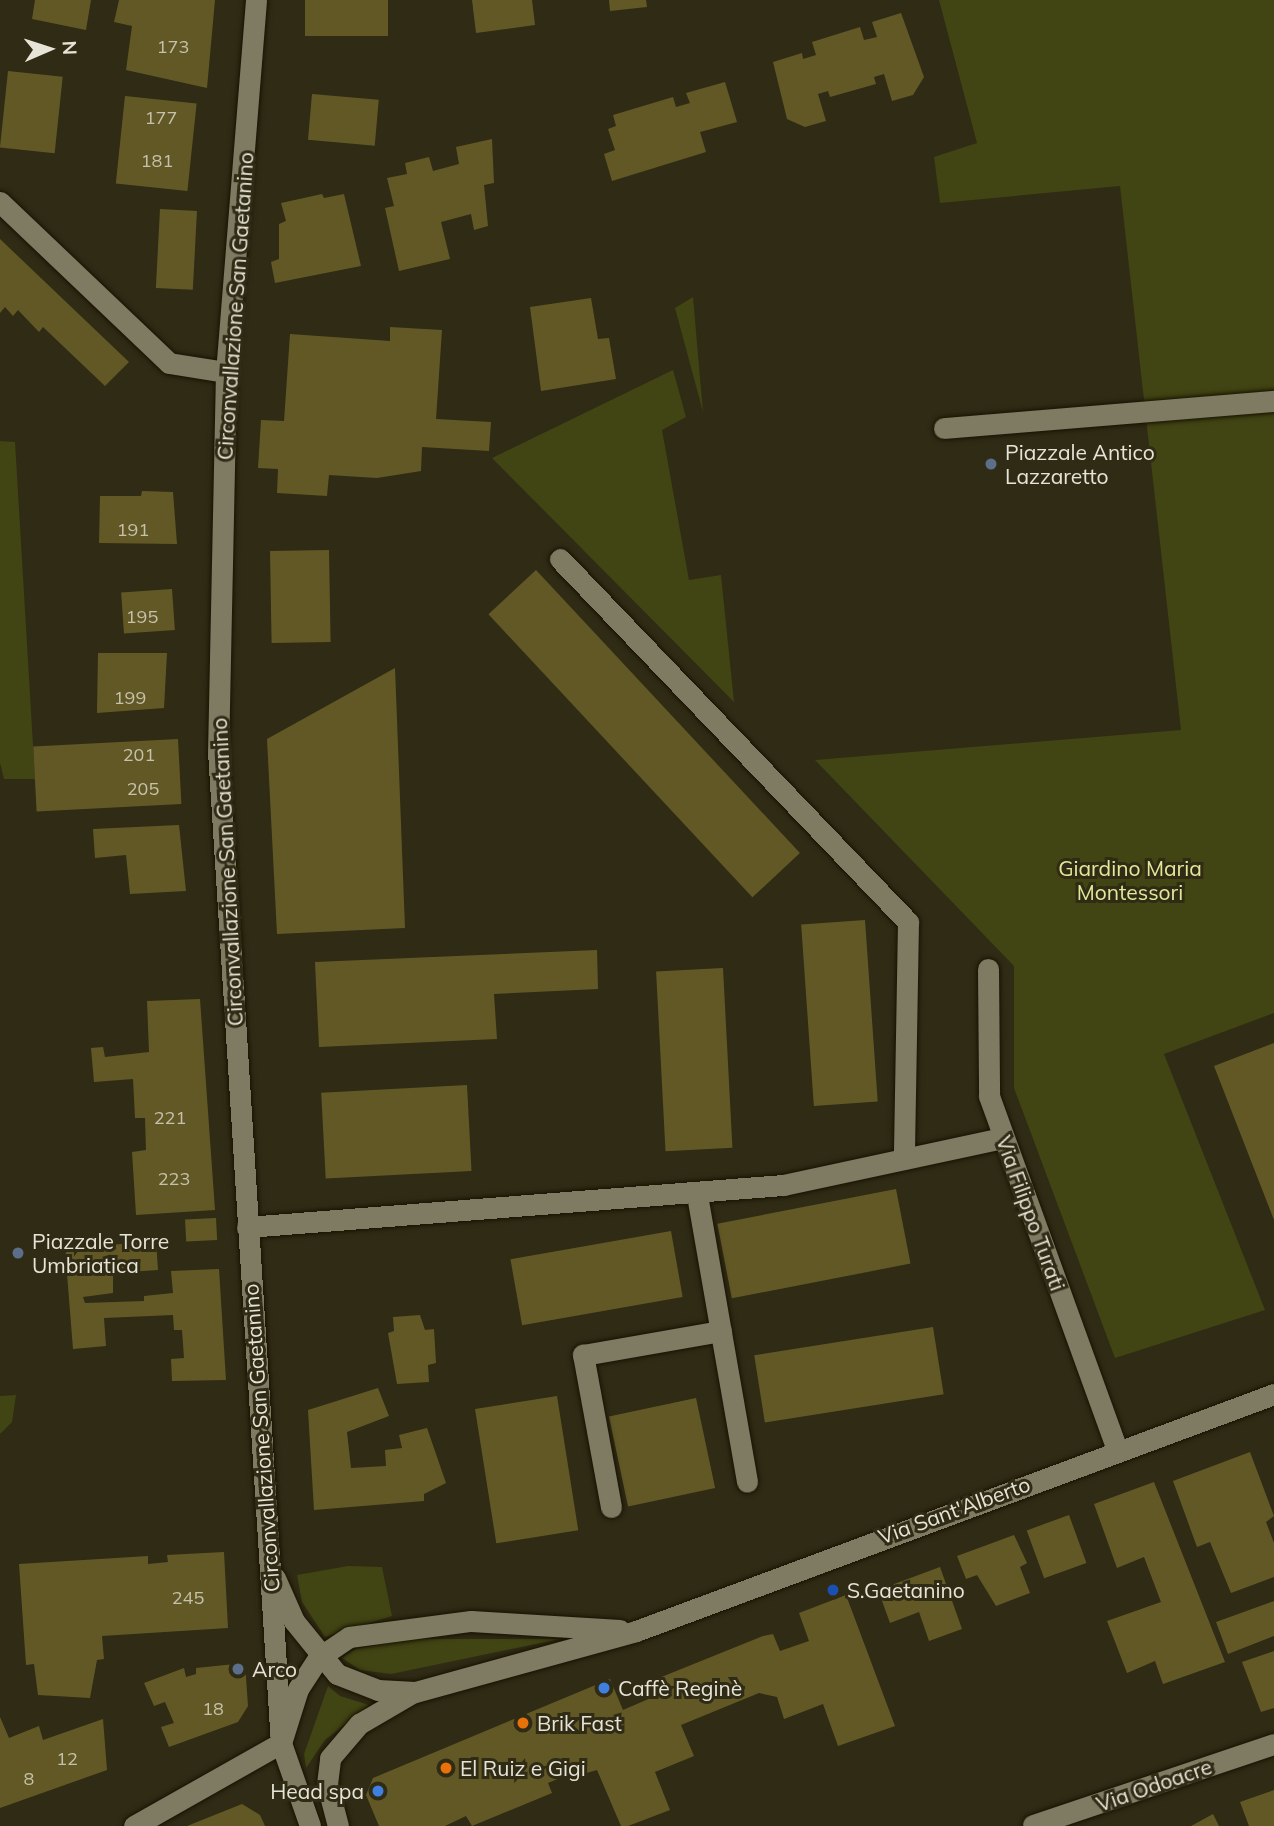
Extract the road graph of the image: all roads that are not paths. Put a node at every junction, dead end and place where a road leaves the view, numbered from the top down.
1 (256, 0) edge
2 (0, 202) edge
3 (226, 372) junction
4 (1274, 401) edge
5 (944, 428) dead end
6 (560, 559) dead end
7 (988, 969) dead end
8 (1003, 1138) junction
9 (904, 1159) junction
10 (697, 1195) junction
11 (247, 1227) junction
12 (721, 1331) junction
13 (1274, 1394) edge
14 (1117, 1450) junction
15 (747, 1482) dead end
16 (611, 1507) dead end
17 (272, 1570) junction
18 (636, 1631) junction
19 (318, 1658) junction
20 (415, 1692) junction
21 (281, 1743) junction
22 (1274, 1744) edge
23 (1033, 1825) edge
24 (134, 1826) edge
25 (310, 1826) edge
26 (338, 1826) edge

1 - 3 street, Circonvallazione San Gaetanino
2 - 3 street
3 - 11 street, Circonvallazione San Gaetanino
4 - 5 street
6 - 9 street
7 - 8 street, Via Filippo Turati
8 - 9 street
8 - 14 street, Via Filippo Turati
9 - 10 street
10 - 11 street
10 - 12 street
11 - 17 street, Circonvallazione San Gaetanino
12 - 15 street
12 - 16 street
13 - 14 street, Via Sant'Alberto
14 - 18 street, Via Sant'Alberto
17 - 19 street, Via Sant'Alberto
17 - 21 street, Circonvallazione San Gaetanino
18 - 19 street, Via Sant'Alberto
18 - 20 street, Via Sant'Alberto
19 - 20 street, Via Sant'Alberto
19 - 21 street, Via Sant'Alberto
20 - 26 street
21 - 24 street
21 - 25 street, Circonvallazione San Gaetanino
22 - 23 street, Via Odoacre

